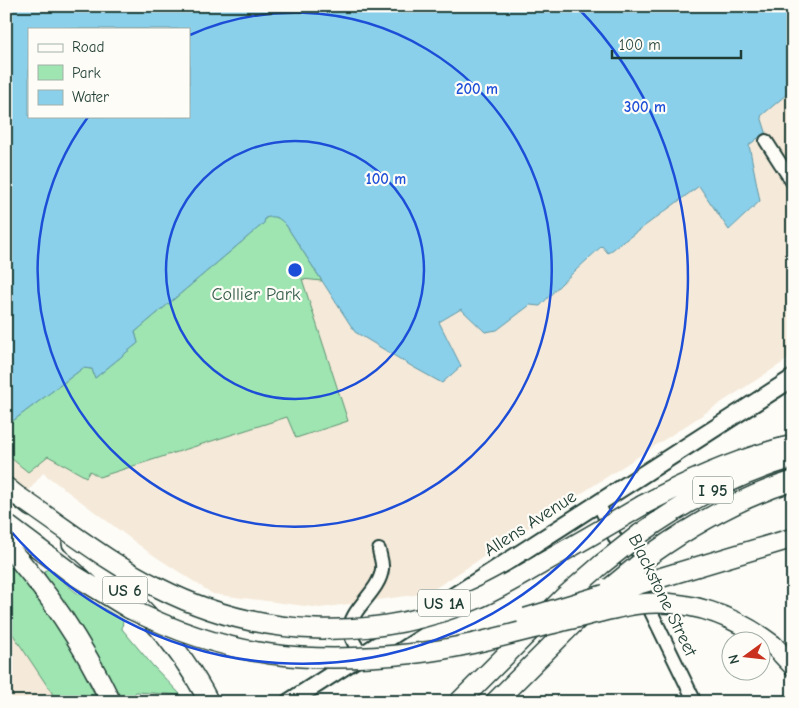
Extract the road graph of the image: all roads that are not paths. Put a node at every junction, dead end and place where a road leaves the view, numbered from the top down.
1 (766, 141) dead end
2 (793, 183) edge
3 (793, 378) edge
4 (793, 445) edge
5 (793, 458) edge
6 (793, 480) edge
7 (13, 492) edge
8 (598, 503) junction
9 (6, 524) edge
10 (793, 538) edge
11 (6, 545) edge
12 (379, 550) dead end
13 (397, 654) junction
14 (362, 655) junction
15 (793, 666) edge
16 (110, 702) edge
17 (209, 702) edge
18 (290, 702) edge
19 (459, 702) edge
20 (495, 702) edge
21 (695, 702) edge

1 - 2 street
3 - 8 main road, Allens Avenue / US 1A
4 - 7 highway, bridge
5 - 19 highway, I 95, bridge
6 - 20 highway, I 95, bridge
7 - 17 highway, US 6, bridge
8 - 14 main road, Allens Avenue / US 1A
8 - 21 street, Blackstone Street
9 - 13 highway, bridge
10 - 13 highway, bridge
11 - 16 highway
12 - 14 street
13 - 15 highway, bridge
14 - 18 main road, Allens Avenue / US 1A

